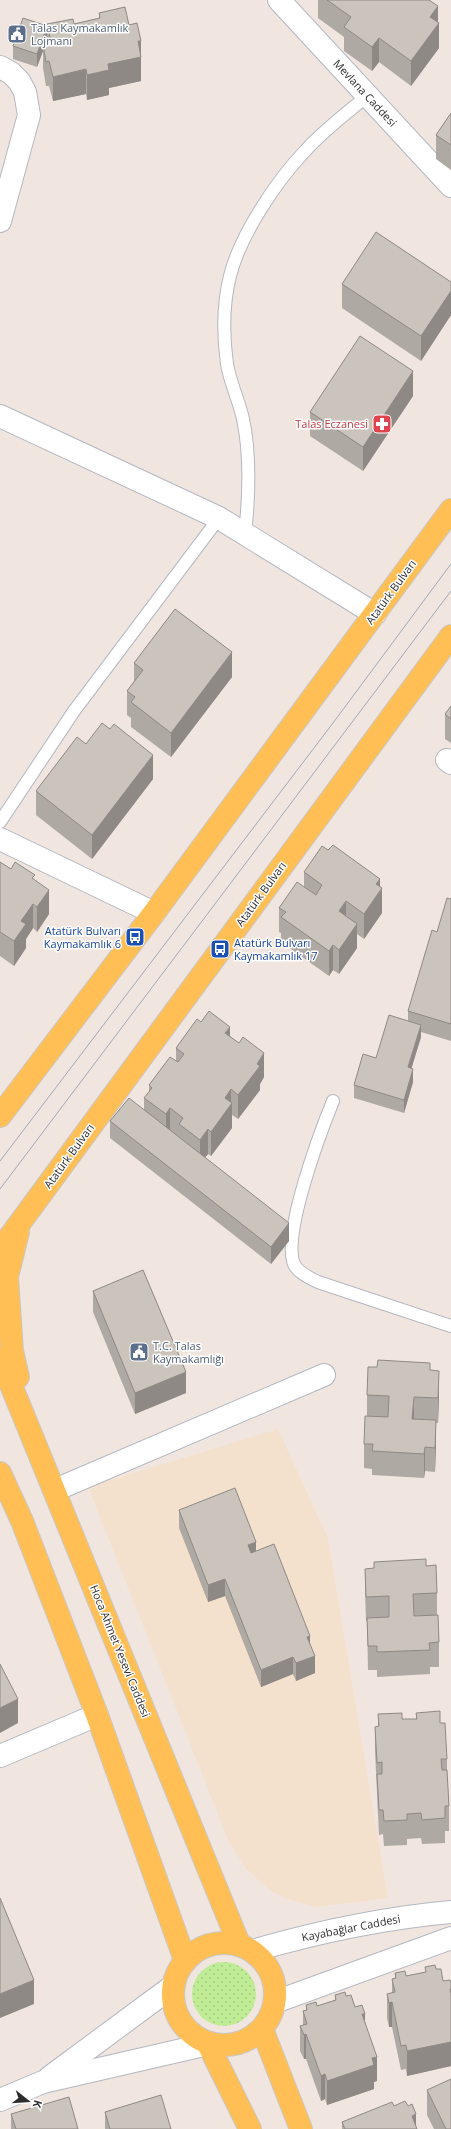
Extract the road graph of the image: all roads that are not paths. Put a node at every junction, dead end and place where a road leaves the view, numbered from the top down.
1 (282, 1) edge
2 (0, 67) edge
3 (367, 96) junction
4 (451, 186) edge
5 (0, 221) edge
6 (0, 416) edge
7 (451, 510) edge
8 (219, 518) junction
9 (245, 534) junction
10 (375, 614) junction
11 (451, 636) edge
12 (0, 822) edge
13 (0, 839) edge
14 (154, 913) junction
15 (332, 1101) dead end
16 (0, 1116) edge
17 (21, 1222) junction
18 (0, 1250) edge
19 (451, 1326) edge
20 (0, 1358) edge
21 (324, 1375) dead end
22 (30, 1431) junction
23 (0, 1473) edge
24 (55, 1490) junction
25 (97, 1715) junction
26 (0, 1756) edge
27 (451, 1912) edge
28 (451, 1938) edge
29 (246, 1948) junction
30 (185, 1960) junction
31 (173, 1986) junction
32 (275, 2002) junction
33 (262, 2029) junction
34 (208, 2044) junction
35 (43, 2082) junction
36 (0, 2100) edge
37 (250, 2129) edge
38 (301, 2129) edge

1 - 3 street, Mevlana Caddesi
2 - 5 street
3 - 4 street, Mevlana Caddesi
3 - 9 lane
6 - 8 street
7 - 10 main road, Atatürk Bulvarı
8 - 9 street
8 - 12 lane
9 - 10 street
10 - 14 main road, Atatürk Bulvarı
11 - 17 main road, Atatürk Bulvarı
13 - 14 street
14 - 16 main road, Atatürk Bulvarı
15 - 19 lane
17 - 18 main road, Atatürk Bulvarı
17 - 22 main road
20 - 22 main road, Hoca Ahmet Yesevi Caddesi
21 - 24 street
22 - 24 main road, Hoca Ahmet Yesevi Caddesi
23 - 25 main road
24 - 29 main road, Hoca Ahmet Yesevi Caddesi
25 - 26 street
25 - 30 main road
27 - 29 street, Kayabağlar Caddesi
28 - 32 street
29 - 30 main road
29 - 32 main road
30 - 31 main road
31 - 34 main road
31 - 35 street
32 - 33 main road
33 - 34 main road
33 - 38 main road
34 - 35 street
34 - 37 main road
35 - 36 street

